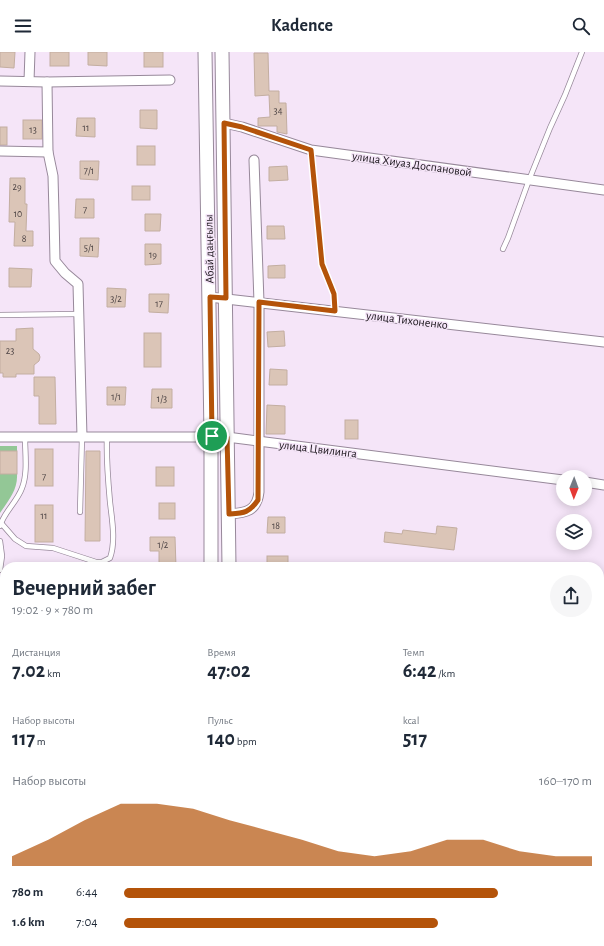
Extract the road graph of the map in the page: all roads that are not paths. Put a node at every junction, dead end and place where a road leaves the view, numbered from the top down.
1 (30, 52) edge
2 (205, 52) edge
3 (222, 52) edge
4 (582, 52) edge
5 (170, 80) dead end
6 (0, 81) edge
7 (29, 81) junction
8 (47, 82) junction
9 (224, 123) junction
10 (311, 150) junction
11 (0, 151) edge
12 (48, 152) junction
13 (254, 160) dead end
14 (529, 180) junction
15 (604, 190) edge
16 (502, 249) dead end
17 (210, 297) junction
18 (226, 298) junction
19 (259, 302) junction
20 (335, 311) junction
21 (79, 314) junction
22 (0, 316) edge
23 (604, 342) edge
24 (212, 436) junction
25 (0, 437) edge
26 (25, 437) junction
27 (82, 437) junction
28 (107, 437) junction
29 (227, 437) junction
30 (259, 441) junction
31 (556, 479) edge
32 (592, 483) edge
33 (604, 485) edge
34 (80, 512) dead end
35 (229, 514) junction
36 (0, 525) edge
37 (0, 541) edge
38 (1, 562) edge
39 (211, 562) edge
40 (229, 562) edge

1 - 7 street
2 - 17 street, Абай даңғылы
3 - 9 street, Абай даңғылы
4 - 14 lane
5 - 8 street
6 - 7 street
7 - 8 street
8 - 12 street
9 - 10 street, улица Хиуаз Доспановой
9 - 18 street, Абай даңғылы
10 - 14 street, улица Хиуаз Доспановой
10 - 20 lane
11 - 12 street
12 - 21 street
13 - 19 street
14 - 15 street, улица Хиуаз Доспановой
14 - 16 lane
17 - 18 street, улица Тихоненко
17 - 24 street, Абай даңғылы
18 - 19 street, улица Тихоненко
18 - 29 street, Абай даңғылы
19 - 20 street, улица Тихоненко
19 - 30 street
20 - 23 street, улица Тихоненко
21 - 22 lane
21 - 27 street
24 - 28 street, улица Цвилинга
24 - 29 street, улица Цвилинга
24 - 39 street, Абай даңғылы
25 - 26 street, улица Цвилинга
26 - 27 street, улица Цвилинга
26 - 36 lane
27 - 28 street, улица Цвилинга
27 - 34 lane
28 - 36 lane
29 - 30 street, улица Цвилинга
29 - 35 street, Абай даңғылы
30 - 31 street, улица Цвилинга
30 - 35 street
32 - 33 street
35 - 40 street, Абай даңғылы
37 - 38 lane

